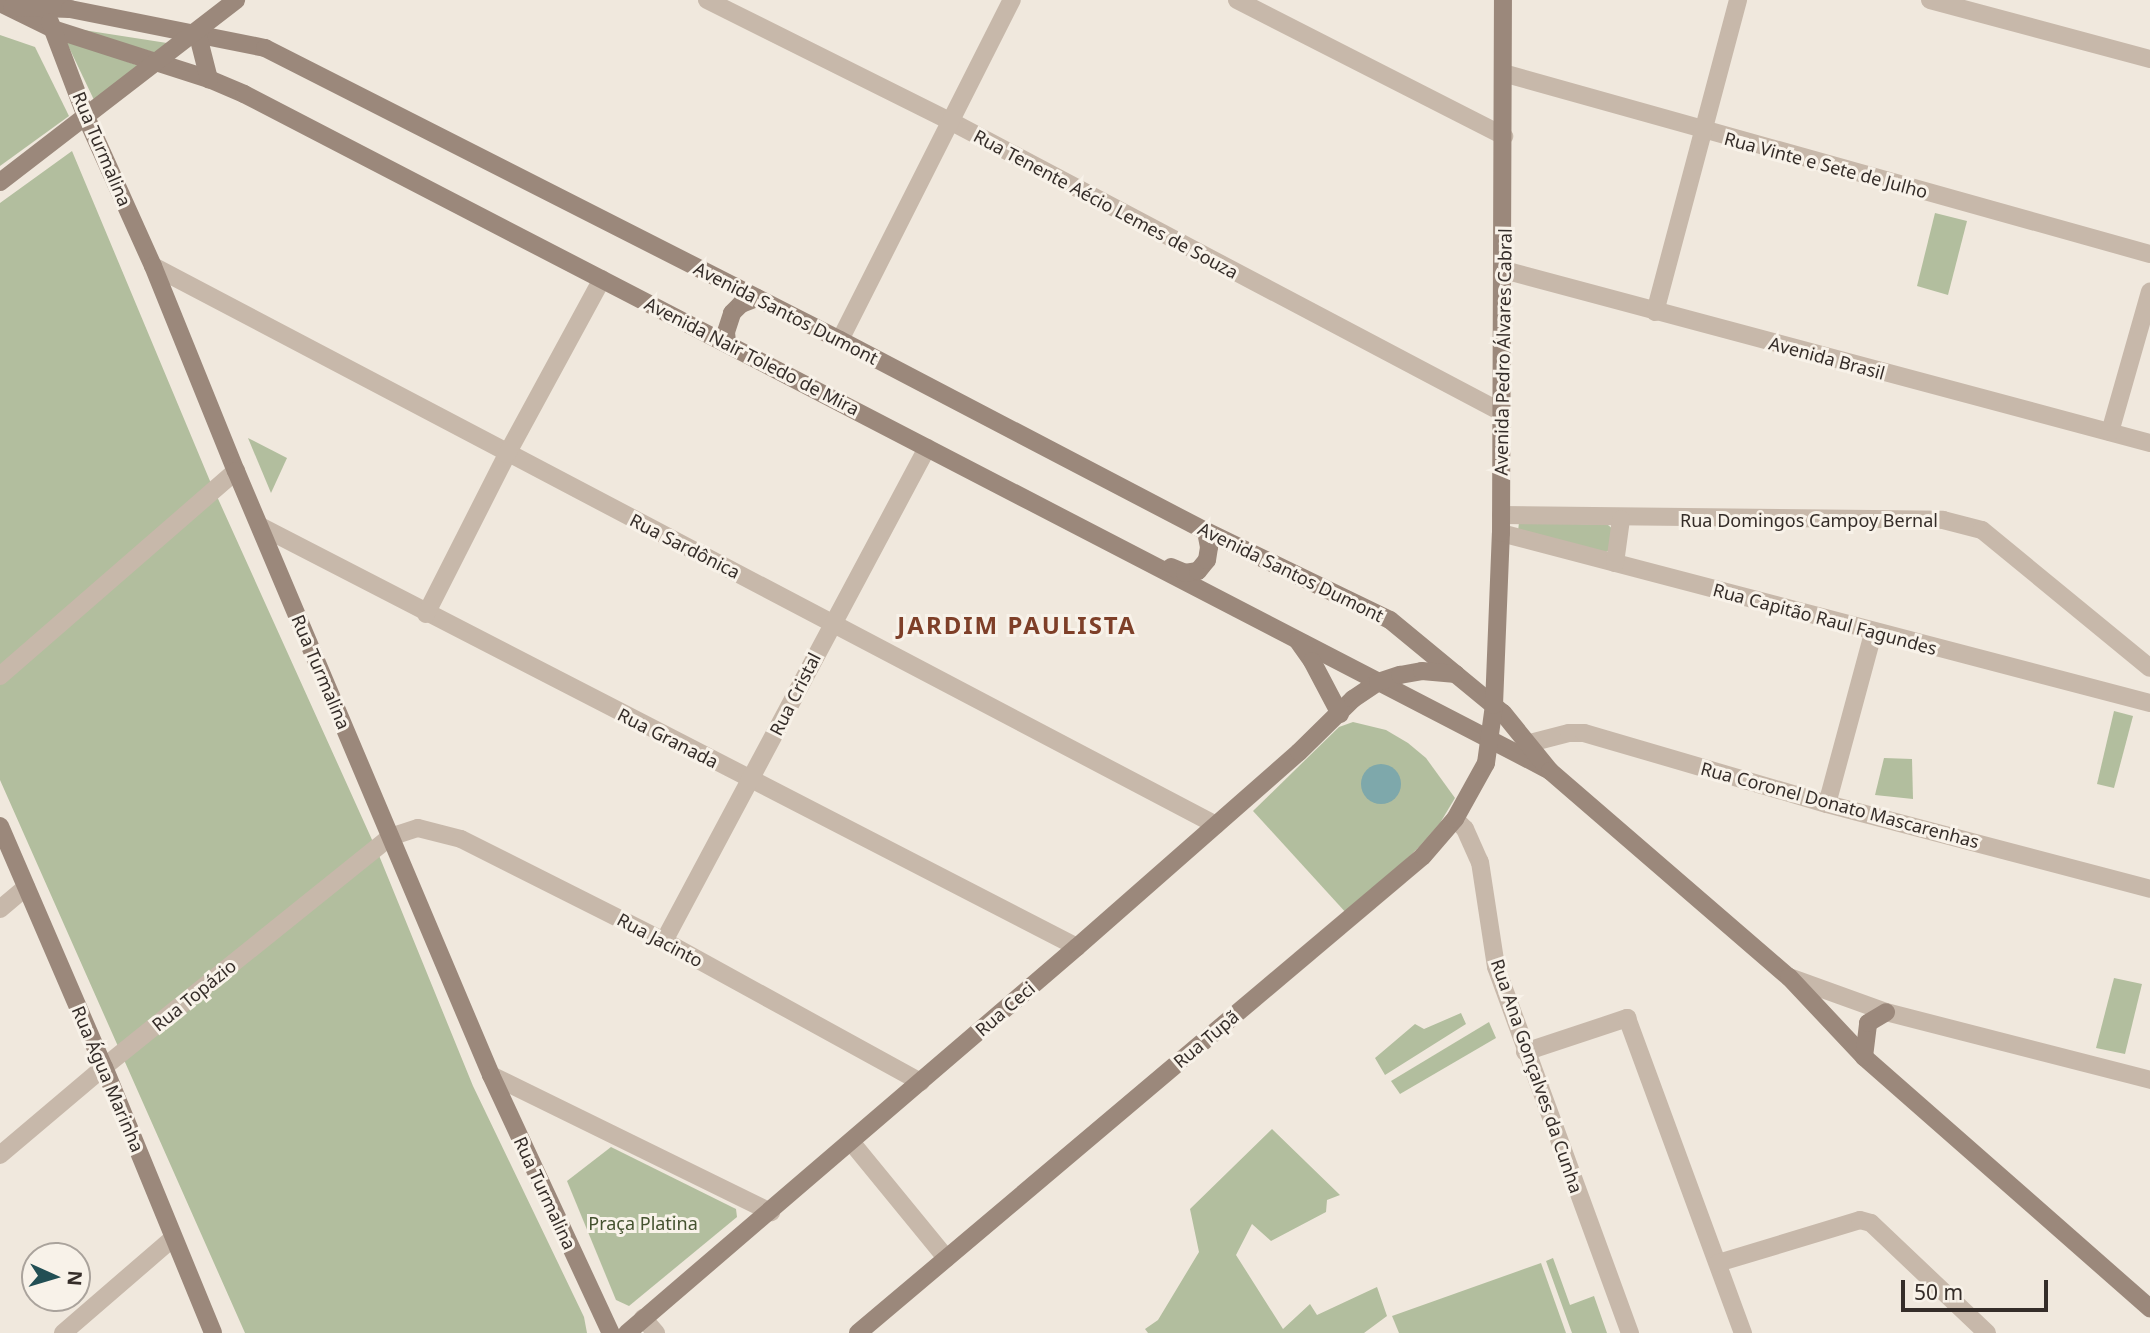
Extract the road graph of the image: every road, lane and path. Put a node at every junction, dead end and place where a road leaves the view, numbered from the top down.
1 (236, 0) edge
2 (707, 0) edge
3 (1012, 0) edge
4 (1237, 0) edge
5 (1503, 0) edge
6 (1738, 0) edge
7 (1930, 0) edge
8 (41, 3) edge
9 (6, 5) edge
10 (52, 29) junction
11 (197, 32) junction
12 (2150, 59) edge
13 (156, 61) junction
14 (1503, 73) junction
15 (209, 79) junction
16 (86, 117) junction
17 (952, 122) junction
18 (1702, 131) junction
19 (1504, 136) junction
20 (0, 182) edge
21 (2150, 254) edge
22 (153, 267) junction
23 (1504, 270) junction
24 (602, 279) junction
25 (2150, 292) edge
26 (757, 298) junction
27 (1655, 312) junction
28 (840, 340) junction
29 (727, 342) junction
30 (1502, 412) junction
31 (2110, 432) junction
32 (2150, 443) edge
33 (927, 448) junction
34 (507, 454) junction
35 (236, 471) junction
36 (1621, 519) junction
37 (1501, 524) junction
38 (260, 526) junction
39 (1206, 531) junction
40 (1118, 548) junction
41 (1615, 563) junction
42 (426, 614) junction
43 (832, 621) junction
44 (1873, 633) junction
45 (1294, 636) junction
46 (2150, 668) edge
47 (1456, 674) junction
48 (0, 676) edge
49 (1378, 682) junction
50 (2150, 703) edge
51 (1494, 705) junction
52 (1340, 714) junction
53 (1490, 740) junction
54 (1530, 744) junction
55 (1550, 771) junction
56 (750, 780) junction
57 (1827, 804) junction
58 (1455, 819) junction
59 (1216, 825) junction
60 (0, 826) edge
61 (390, 837) junction
62 (26, 887) junction
63 (2150, 889) edge
64 (0, 909) edge
65 (664, 941) junction
66 (1077, 947) junction
67 (1790, 977) junction
68 (1886, 1012) junction
69 (1525, 1052) junction
70 (1864, 1057) junction
71 (104, 1067) junction
72 (491, 1075) junction
73 (2150, 1080) edge
74 (921, 1082) junction
75 (852, 1143) junction
76 (0, 1155) edge
77 (771, 1212) junction
78 (173, 1238) junction
79 (946, 1258) junction
80 (1718, 1263) junction
81 (2150, 1308) edge
82 (643, 1318) junction
83 (1979, 1332) edge
84 (63, 1333) edge
85 (213, 1333) edge
86 (611, 1333) edge
87 (627, 1333) edge
88 (656, 1333) edge
89 (858, 1333) edge
90 (1630, 1333) edge
91 (1743, 1333) edge

1 - 11 main road
2 - 17 street, Rua Tenente Aécio Lemes de Souza
3 - 17 street
4 - 19 street
5 - 14 main road, Avenida Pedro Álvares Cabral
6 - 18 street
7 - 12 street
8 - 9 main road, Avenida Santos Dumont
8 - 10 main road, Rua Turmalina
8 - 11 main road, Avenida Santos Dumont
9 - 10 main road
10 - 13 main road
10 - 16 main road, Rua Turmalina
11 - 13 main road
11 - 15 main road
11 - 26 main road, Avenida Santos Dumont
13 - 15 main road, Avenida Nair Toledo de Mira
13 - 16 main road
14 - 18 street, Rua Vinte e Sete de Julho
14 - 19 main road, Avenida Pedro Álvares Cabral
15 - 24 main road, Avenida Nair Toledo de Mira
16 - 20 main road
16 - 22 main road, Rua Turmalina
17 - 28 street
17 - 30 street, Rua Tenente Aécio Lemes de Souza
18 - 21 street, Rua Vinte e Sete de Julho
18 - 27 street
19 - 23 main road, Avenida Pedro Álvares Cabral
22 - 34 street, Rua Sardônica
22 - 35 main road, Rua Turmalina
23 - 27 street, Avenida Brasil
23 - 30 main road, Avenida Pedro Álvares Cabral
24 - 29 main road, Avenida Nair Toledo de Mira
24 - 34 street
25 - 31 street
26 - 28 main road, Avenida Santos Dumont
26 - 29 main road
27 - 31 street, Avenida Brasil
28 - 39 main road, Avenida Santos Dumont
29 - 33 main road, Avenida Nair Toledo de Mira
30 - 37 main road, Avenida Pedro Álvares Cabral
31 - 32 street, Avenida Brasil
33 - 40 main road, Avenida Nair Toledo de Mira
33 - 43 street, Rua Cristal
34 - 42 street
34 - 43 street, Rua Sardônica
35 - 38 main road, Rua Turmalina
35 - 48 street
36 - 37 street, Rua Domingos Campoy Bernal
36 - 41 street
36 - 46 street, Rua Domingos Campoy Bernal
37 - 41 street, Rua Capitão Raul Fagundes
37 - 51 main road, Avenida Pedro Álvares Cabral
38 - 42 street, Rua Granada
38 - 61 main road, Rua Turmalina
39 - 40 main road
39 - 47 main road, Avenida Santos Dumont
40 - 45 main road, Avenida Nair Toledo de Mira
41 - 44 street, Rua Capitão Raul Fagundes
42 - 56 street, Rua Granada
43 - 56 street, Rua Cristal
43 - 59 street, Rua Sardônica
44 - 50 street, Rua Capitão Raul Fagundes
44 - 57 street
45 - 49 main road
45 - 52 main road
47 - 49 main road
47 - 51 main road, Avenida Santos Dumont
49 - 52 main road, Rua Ceci
49 - 53 main road
51 - 53 main road, Rua Tupã
51 - 54 main road, Avenida Santos Dumont
52 - 59 main road, Rua Ceci
53 - 55 main road
53 - 58 main road, Rua Tupã
54 - 55 main road, Avenida Santos Dumont
54 - 57 street, Rua Coronel Donato Mascarenhas
55 - 67 main road
56 - 65 street, Rua Cristal
56 - 66 street, Rua Granada
57 - 63 street, Rua Coronel Donato Mascarenhas
58 - 69 street, Rua Ana Gonçalves da Cunha
58 - 79 main road, Rua Tupã
59 - 66 main road, Rua Ceci
60 - 62 main road, Rua Água Marinha
61 - 65 street, Rua Jacinto
61 - 71 street, Rua Topázio
61 - 72 main road, Rua Turmalina
62 - 64 street
62 - 71 main road, Rua Água Marinha
65 - 74 street, Rua Jacinto
66 - 74 main road, Rua Ceci
67 - 68 street
67 - 70 main road
68 - 70 main road
68 - 73 street
69 - 80 street
69 - 90 street, Rua Ana Gonçalves da Cunha
70 - 81 main road
71 - 76 street, Rua Topázio
71 - 78 main road, Rua Água Marinha
72 - 77 street
72 - 86 main road, Rua Turmalina
74 - 75 main road, Rua Ceci
75 - 77 main road, Rua Ceci
75 - 79 street
77 - 82 main road, Rua Ceci
78 - 84 street
78 - 85 main road, Rua Água Marinha
79 - 89 main road, Rua Tupã
80 - 83 street
80 - 91 street
82 - 87 main road, Rua Ceci
82 - 88 street

